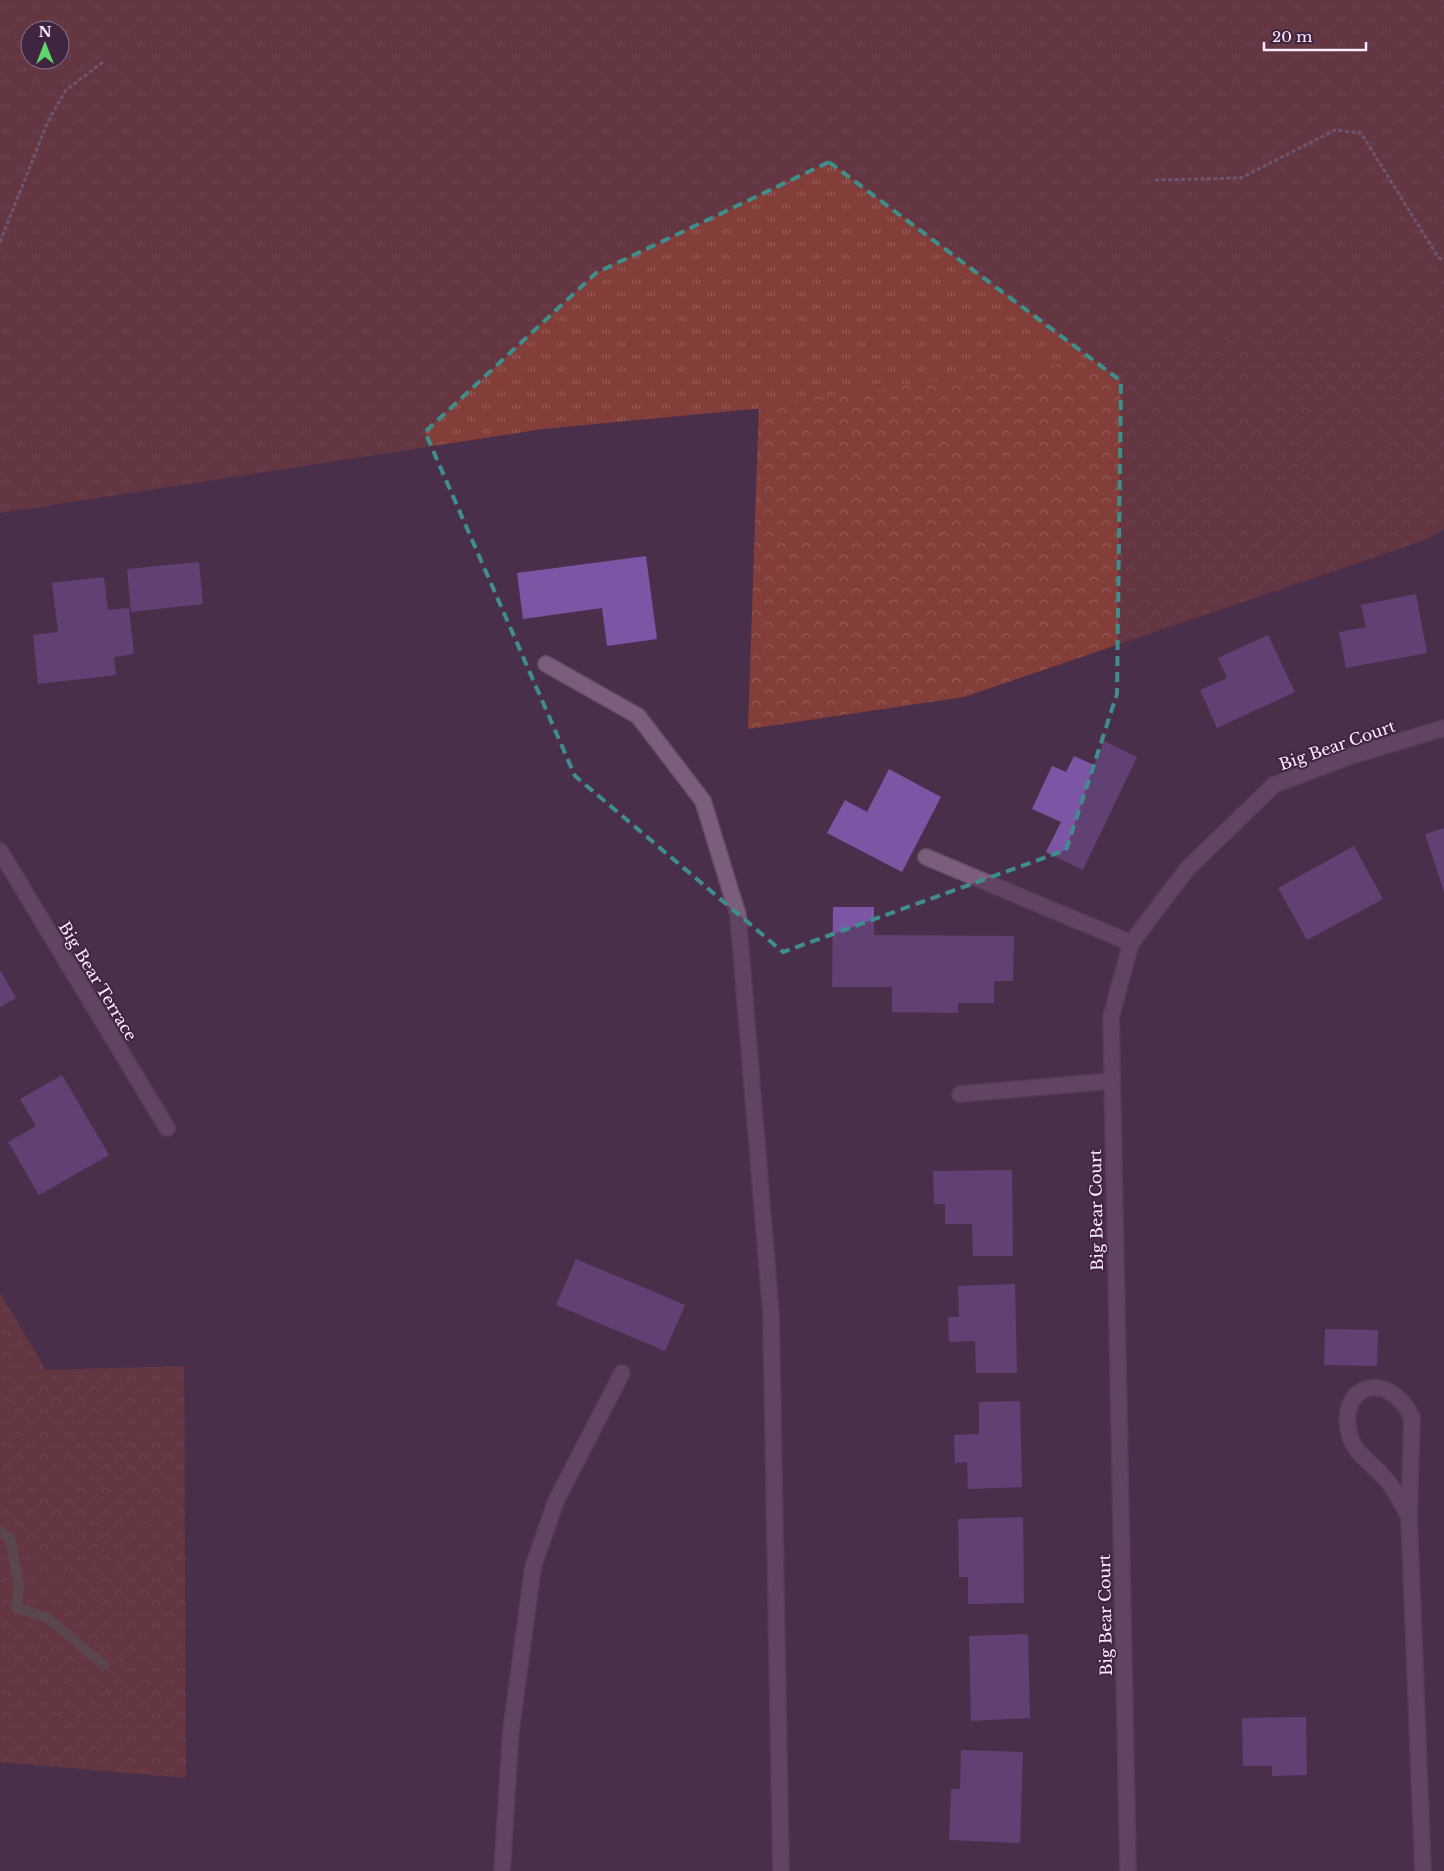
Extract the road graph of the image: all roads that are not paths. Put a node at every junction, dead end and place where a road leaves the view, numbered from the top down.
1 (546, 664) dead end
2 (1444, 728) edge
3 (0, 851) edge
4 (926, 857) dead end
5 (1131, 943) junction
6 (1111, 1081) junction
7 (960, 1094) dead end
8 (167, 1128) dead end
9 (622, 1373) dead end
10 (1409, 1517) junction
11 (502, 1871) edge
12 (781, 1871) edge
13 (1128, 1871) edge
14 (1424, 1871) edge

1 - 12 street
2 - 5 street, Big Bear Court
3 - 8 street, Big Bear Terrace
4 - 5 street
5 - 6 street, Big Bear Court
6 - 7 street
6 - 13 street, Big Bear Court
9 - 11 street
10 - 10 street
10 - 14 street

